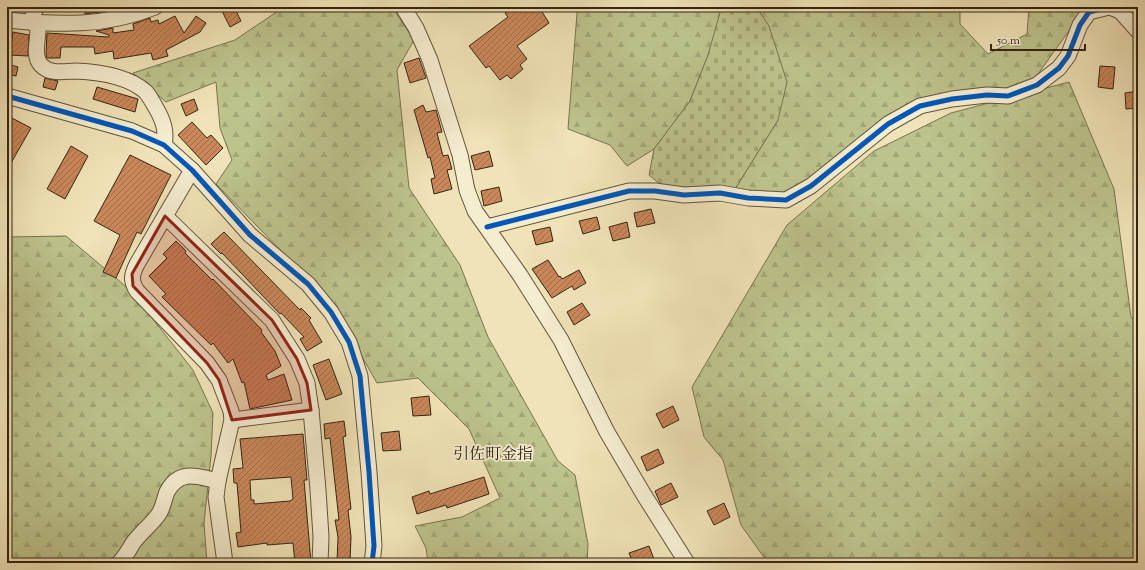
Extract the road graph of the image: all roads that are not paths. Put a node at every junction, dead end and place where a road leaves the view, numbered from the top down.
1 (36, 7) edge
2 (155, 7) edge
3 (402, 7) edge
4 (1109, 7) edge
5 (1089, 10) edge
6 (7, 20) edge
7 (31, 22) junction
8 (1138, 31) edge
9 (7, 96) edge
10 (164, 145) junction
11 (192, 170) junction
12 (165, 216) junction
13 (487, 227) junction
14 (311, 410) junction
15 (232, 420) junction
16 (218, 481) junction
17 (119, 563) edge
18 (225, 563) edge
19 (320, 563) edge
20 (372, 563) edge
21 (687, 563) edge

1 - 7 street
2 - 7 street
3 - 13 street
4 - 5 street
4 - 8 street
5 - 13 street
6 - 7 street
7 - 10 street
9 - 10 street
10 - 11 street
11 - 12 street
11 - 20 street
12 - 14 street
12 - 15 street
13 - 21 street
14 - 15 street
14 - 19 street
15 - 16 street
16 - 17 street
16 - 18 street

